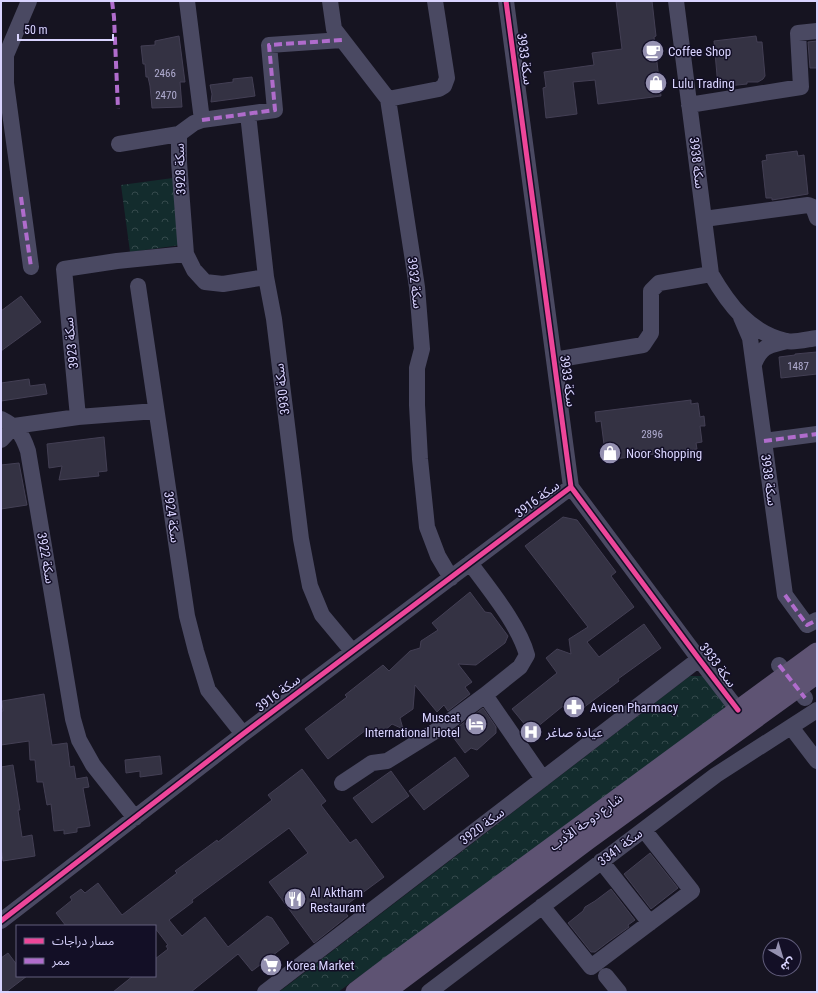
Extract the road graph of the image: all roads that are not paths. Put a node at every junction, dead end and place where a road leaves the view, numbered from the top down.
1 (29, 1) edge
2 (187, 1) edge
3 (330, 1) edge
4 (434, 1) edge
5 (506, 1) edge
6 (676, 1) edge
7 (817, 31) edge
8 (342, 40) junction
9 (388, 100) junction
10 (690, 105) junction
11 (248, 114) junction
12 (202, 120) junction
13 (179, 134) junction
14 (119, 144) dead end
15 (704, 218) junction
16 (817, 218) edge
17 (186, 254) junction
18 (31, 268) dead end
19 (711, 274) junction
20 (266, 277) junction
21 (138, 286) dead end
22 (741, 317) junction
23 (817, 338) edge
24 (787, 341) junction
25 (554, 360) junction
26 (754, 364) junction
27 (156, 410) junction
28 (78, 417) junction
29 (8, 422) edge
30 (817, 434) edge
31 (1, 440) edge
32 (764, 441) junction
33 (571, 486) junction
34 (470, 563) junction
35 (451, 578) junction
36 (817, 620) edge
37 (352, 651) junction
38 (817, 653) edge
39 (699, 659) junction
40 (817, 673) edge
41 (792, 681) junction
42 (485, 695) junction
43 (738, 710) junction
44 (817, 710) edge
45 (791, 727) junction
46 (243, 734) junction
47 (817, 761) edge
48 (543, 779) junction
49 (342, 782) dead end
50 (135, 818) junction
51 (644, 830) junction
52 (601, 862) junction
53 (542, 906) junction
54 (2, 917) edge
55 (650, 922) junction
56 (606, 976) dead end
57 (265, 992) edge
58 (356, 992) edge
59 (384, 992) edge
60 (429, 992) edge
61 (619, 992) edge

1 - 18 street
2 - 12 street
3 - 8 street, سكة 3932
4 - 9 street
5 - 25 street, سكة 3933
6 - 10 street, سكة 3938
7 - 10 street
8 - 9 street, سكة 3932
8 - 11 street
9 - 35 street, سكة 3932
10 - 15 street, سكة 3938
11 - 12 street
11 - 20 street, سكة 3930
12 - 13 street, سكة 3928
13 - 14 street
13 - 17 street, سكة 3928
15 - 16 street
15 - 19 street, سكة 3938
17 - 20 street
17 - 28 street, سكة 3923
19 - 22 street, سكة 3938
19 - 25 street
20 - 37 street, سكة 3930
21 - 27 street, سكة 3924
22 - 24 street, سكة 3938
22 - 26 street, سكة 3938
23 - 24 street, سكة 3938
24 - 26 street, سكة 3938
25 - 33 street, سكة 3933
26 - 32 street, سكة 3938
27 - 28 street
27 - 46 street, سكة 3924
28 - 29 street
29 - 31 street
29 - 50 street, سكة 3922
30 - 32 street
32 - 36 street, سكة 3938
33 - 34 street, سكة 3916
33 - 39 street, سكة 3933
34 - 35 street, سكة 3916
34 - 42 street
35 - 37 street, سكة 3916
37 - 46 street, سكة 3916
38 - 41 main road, شارع دوحة الأدب
39 - 43 street, سكة 3933
39 - 48 street, سكة 3920
40 - 41 main road, شارع دوحة الأدب
41 - 43 main road, شارع دوحة الأدب
41 - 59 main road, شارع دوحة الأدب
42 - 48 street
42 - 49 street
43 - 58 main road, شارع دوحة الأدب
44 - 45 street, سكة 3341
45 - 47 street
45 - 51 street, سكة 3341
46 - 50 street, سكة 3916
48 - 57 street, سكة 3920
50 - 54 street, سكة 3916
51 - 52 street, سكة 3341
51 - 55 street
52 - 53 street, سكة 3341
52 - 55 street
53 - 55 street
53 - 60 street, سكة 3341
56 - 61 street

